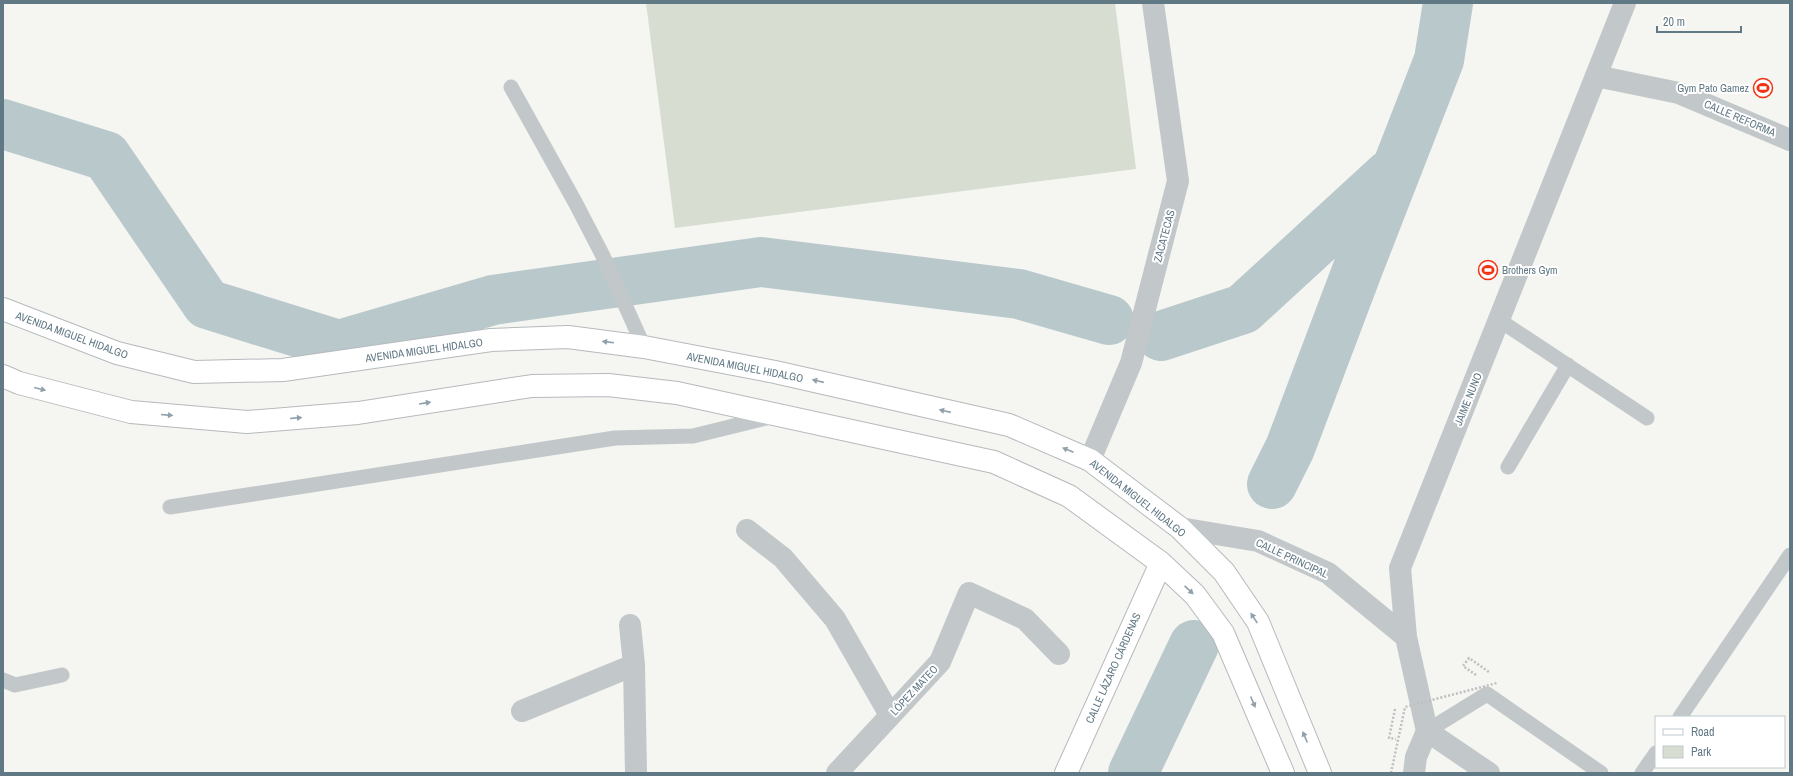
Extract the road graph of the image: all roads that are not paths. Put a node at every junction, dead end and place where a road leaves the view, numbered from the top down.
1 (1153, 3) edge
2 (1625, 3) edge
3 (1596, 76) junction
4 (511, 87) dead end
5 (1790, 140) edge
6 (3, 309) edge
7 (1499, 320) junction
8 (644, 347) junction
9 (1568, 365) junction
10 (3, 376) edge
11 (779, 415) junction
12 (1647, 418) dead end
13 (1090, 460) junction
14 (1508, 468) dead end
15 (170, 507) dead end
16 (1180, 528) junction
17 (747, 530) dead end
18 (1790, 555) edge
19 (1161, 563) junction
20 (630, 625) dead end
21 (1406, 637) junction
22 (1058, 654) dead end
23 (634, 665) junction
24 (62, 675) dead end
25 (3, 680) edge
26 (522, 710) dead end
27 (890, 715) junction
28 (1681, 716) edge
29 (1427, 731) junction
30 (1655, 754) edge
31 (636, 773) edge
32 (837, 773) edge
33 (1066, 773) edge
34 (1283, 773) edge
35 (1320, 773) edge
36 (1414, 773) edge
37 (1489, 773) edge
38 (1601, 773) edge
39 (1642, 773) edge

1 - 13 street, ZACATECAS
2 - 3 street, JAIME NUNO
3 - 5 street, CALLE REFORMA
3 - 7 street, JAIME NUNO
4 - 8 lane
8 -> 6 main road, AVENIDA MIGUEL HIDALGO
7 - 9 lane
7 - 21 street, JAIME NUNO
13 -> 8 main road, AVENIDA MIGUEL HIDALGO
9 - 12 lane
9 - 14 lane
10 -> 11 main road
11 - 15 lane
11 - 19 main road
13 - 16 main road, AVENIDA MIGUEL HIDALGO
16 - 21 street, CALLE PRINCIPAL
35 -> 16 main road, AVENIDA MIGUEL HIDALGO
17 - 27 street
18 - 28 lane
19 - 33 main road, CALLE LÁZARO CÁRDENAS
19 -> 34 main road
20 - 23 street
21 - 29 street, JAIME NUNO
22 - 27 street, LÓPEZ MATEO
23 - 26 street
23 - 31 street
24 - 25 lane
27 - 32 street, LÓPEZ MATEO
29 - 36 street
29 - 37 street
29 - 38 lane
30 - 39 lane

